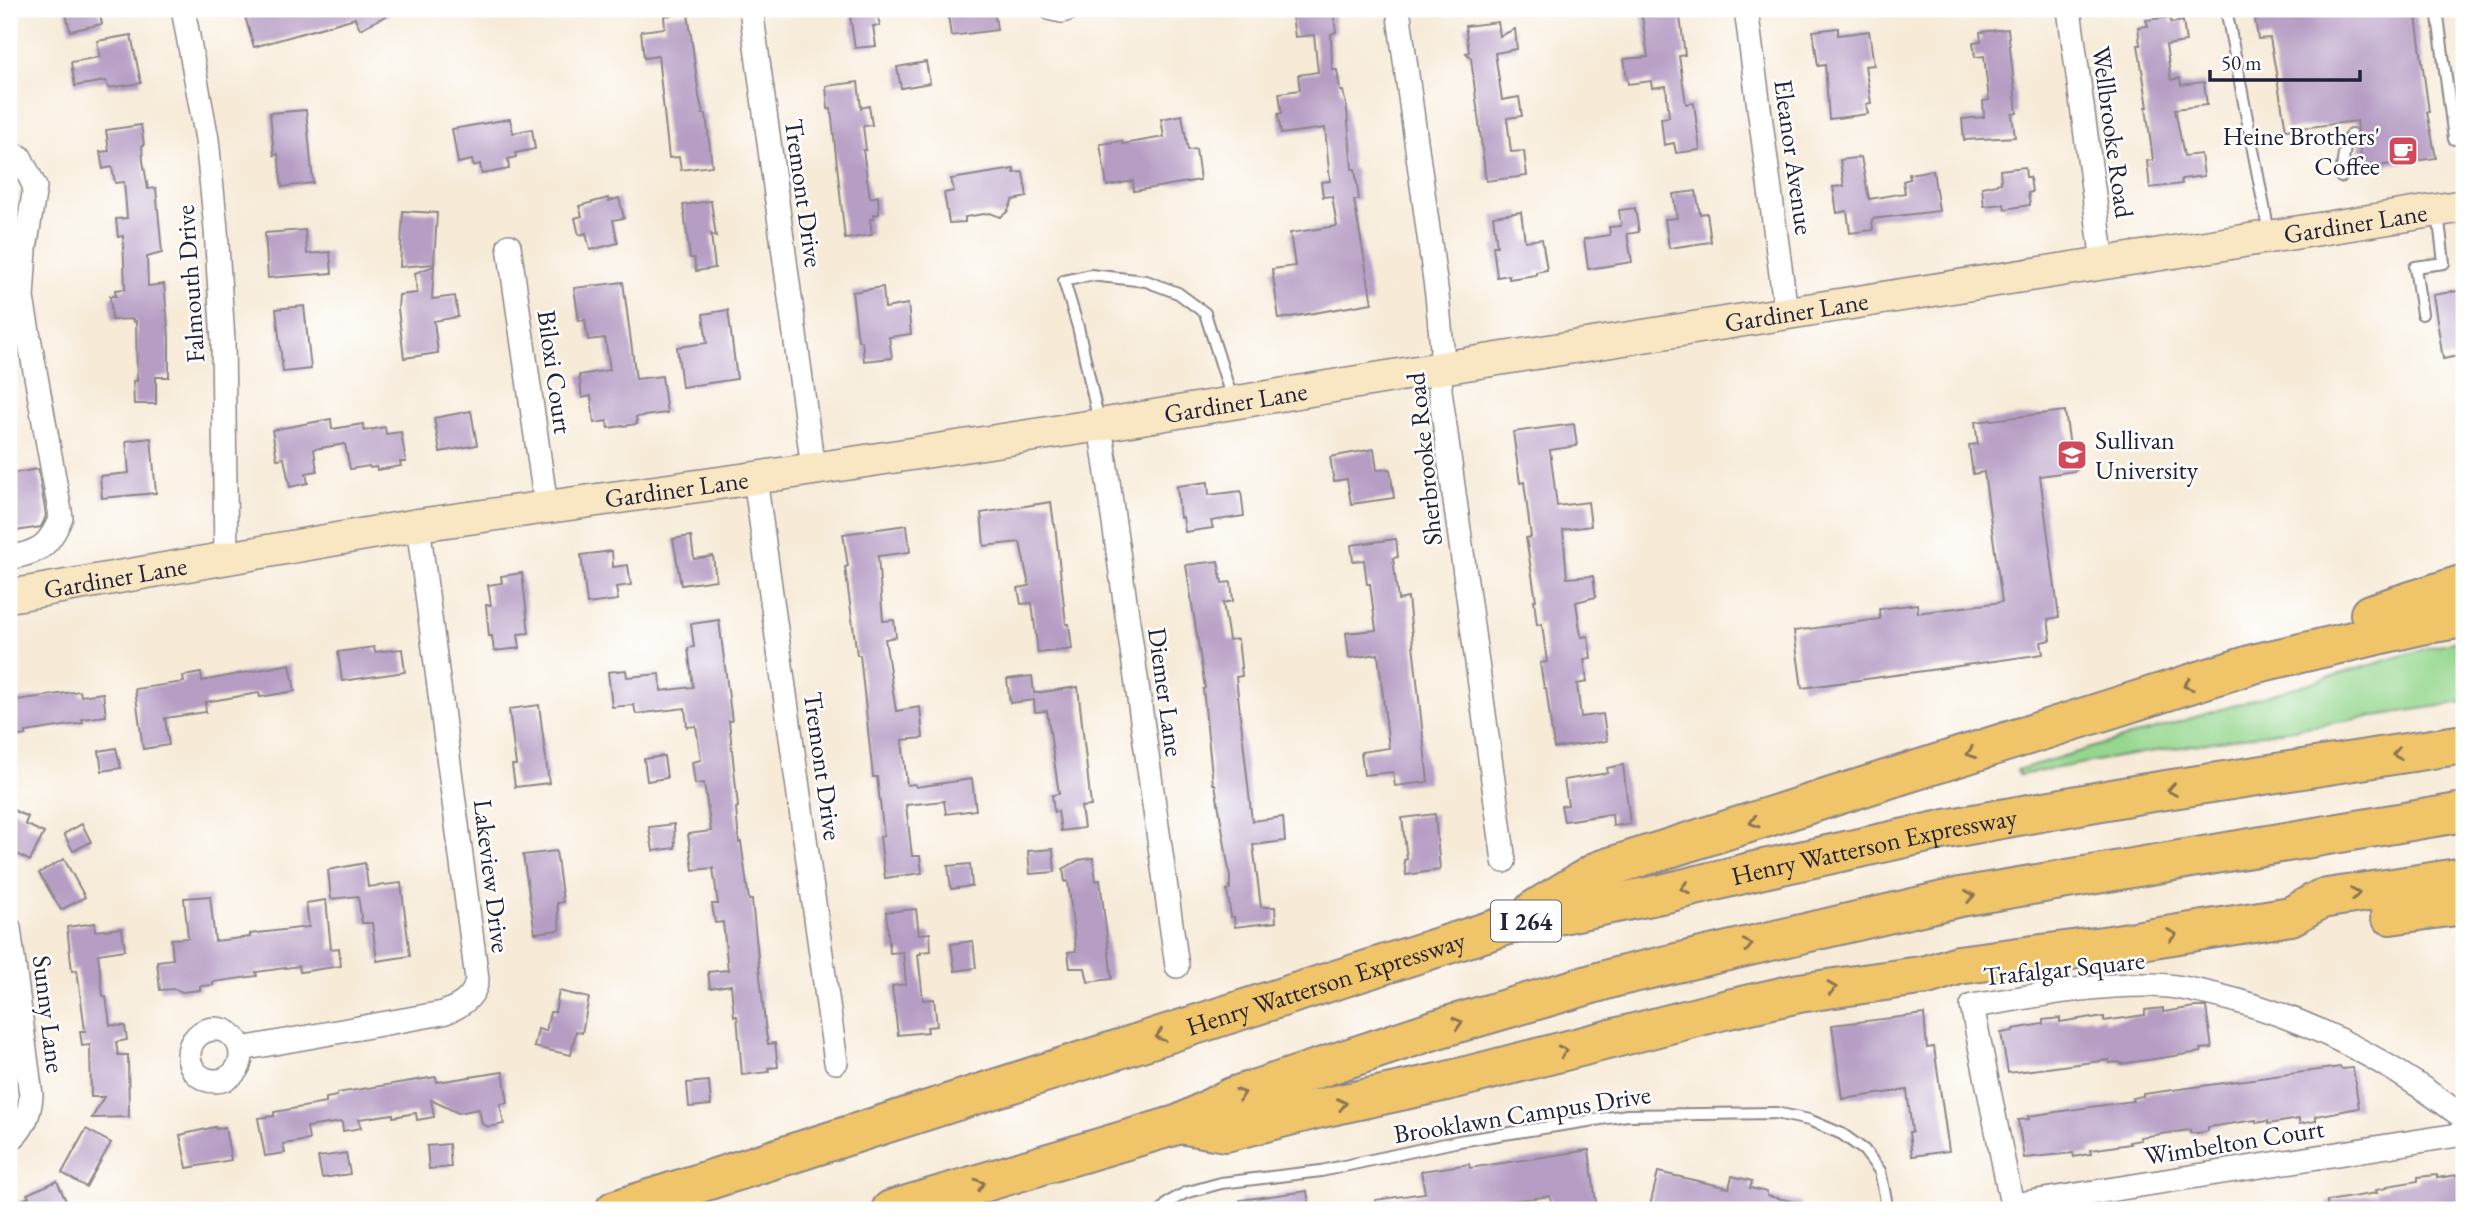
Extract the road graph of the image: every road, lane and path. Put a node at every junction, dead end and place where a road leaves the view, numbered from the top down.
1 (183, 9) edge
2 (751, 9) edge
3 (1052, 9) edge
4 (1068, 9) edge
5 (1398, 9) edge
6 (1746, 9) edge
7 (2069, 9) edge
8 (2226, 9) edge
9 (2437, 9) edge
10 (2351, 135) dead end
11 (2454, 139) dead end
12 (9, 153) edge
13 (2341, 177) dead end
14 (2451, 208) edge
15 (2270, 236) junction
16 (509, 246) dead end
17 (2103, 262) junction
18 (1786, 312) junction
19 (2422, 314) dead end
20 (1441, 368) junction
21 (1233, 402) junction
22 (1100, 425) junction
23 (813, 468) junction
24 (755, 478) junction
25 (546, 506) junction
26 (418, 525) junction
27 (226, 557) junction
28 (9, 558) edge
29 (2464, 584) edge
30 (9, 596) edge
31 (2464, 618) edge
32 (2253, 664) junction
33 (2464, 744) edge
34 (2464, 812) edge
35 (1504, 861) dead end
36 (2464, 877) edge
37 (2464, 905) edge
38 (2291, 916) junction
39 (1508, 925) junction
40 (9, 929) edge
41 (1177, 966) dead end
42 (241, 1049) dead end
43 (836, 1062) dead end
44 (2464, 1118) edge
45 (1180, 1124) junction
46 (2464, 1134) edge
47 (9, 1141) edge
48 (2013, 1208) edge
49 (615, 1210) edge
50 (891, 1210) edge
51 (1162, 1210) edge
52 (1882, 1210) edge

1 - 27 street, Falmouth Drive
2 - 23 street, Tremont Drive
3 - 4 street
5 - 20 street, Sherbrooke Road
6 - 18 street, Eleanor Avenue
7 - 17 street, Wellbrooke Road
8 - 15 lane
9 - 11 lane
10 - 13 lane
12 - 28 street
14 - 15 main road, Gardiner Lane
14 - 19 lane
15 - 17 main road, Gardiner Lane
16 - 25 street, Biloxi Court
17 - 18 main road, Gardiner Lane
18 - 20 main road, Gardiner Lane
20 - 21 main road, Gardiner Lane
20 - 35 street, Sherbrooke Road
21 - 22 main road, Gardiner Lane
21 - 22 lane
22 - 23 main road, Gardiner Lane
22 - 41 street, Diemer Lane
23 - 24 main road, Gardiner Lane
24 - 25 main road, Gardiner Lane
24 - 43 street, Tremont Drive
25 - 26 main road, Gardiner Lane
26 - 27 main road, Gardiner Lane
26 - 42 street, Lakeview Drive
27 - 30 main road, Gardiner Lane
29 - 32 highway
31 - 32 highway
32 -> 39 highway
33 -> 39 highway, Henry Watterson Expressway / I 264
45 -> 34 highway
38 -> 36 highway
37 - 38 highway
45 -> 38 highway
39 -> 49 highway, Henry Watterson Expressway / I 264
40 - 47 street, Sunny Lane
44 - 48 street, Trafalgar Square
50 -> 45 highway
46 - 48 street, Wimbelton Court
51 - 52 lane, Brooklawn Campus Drive

